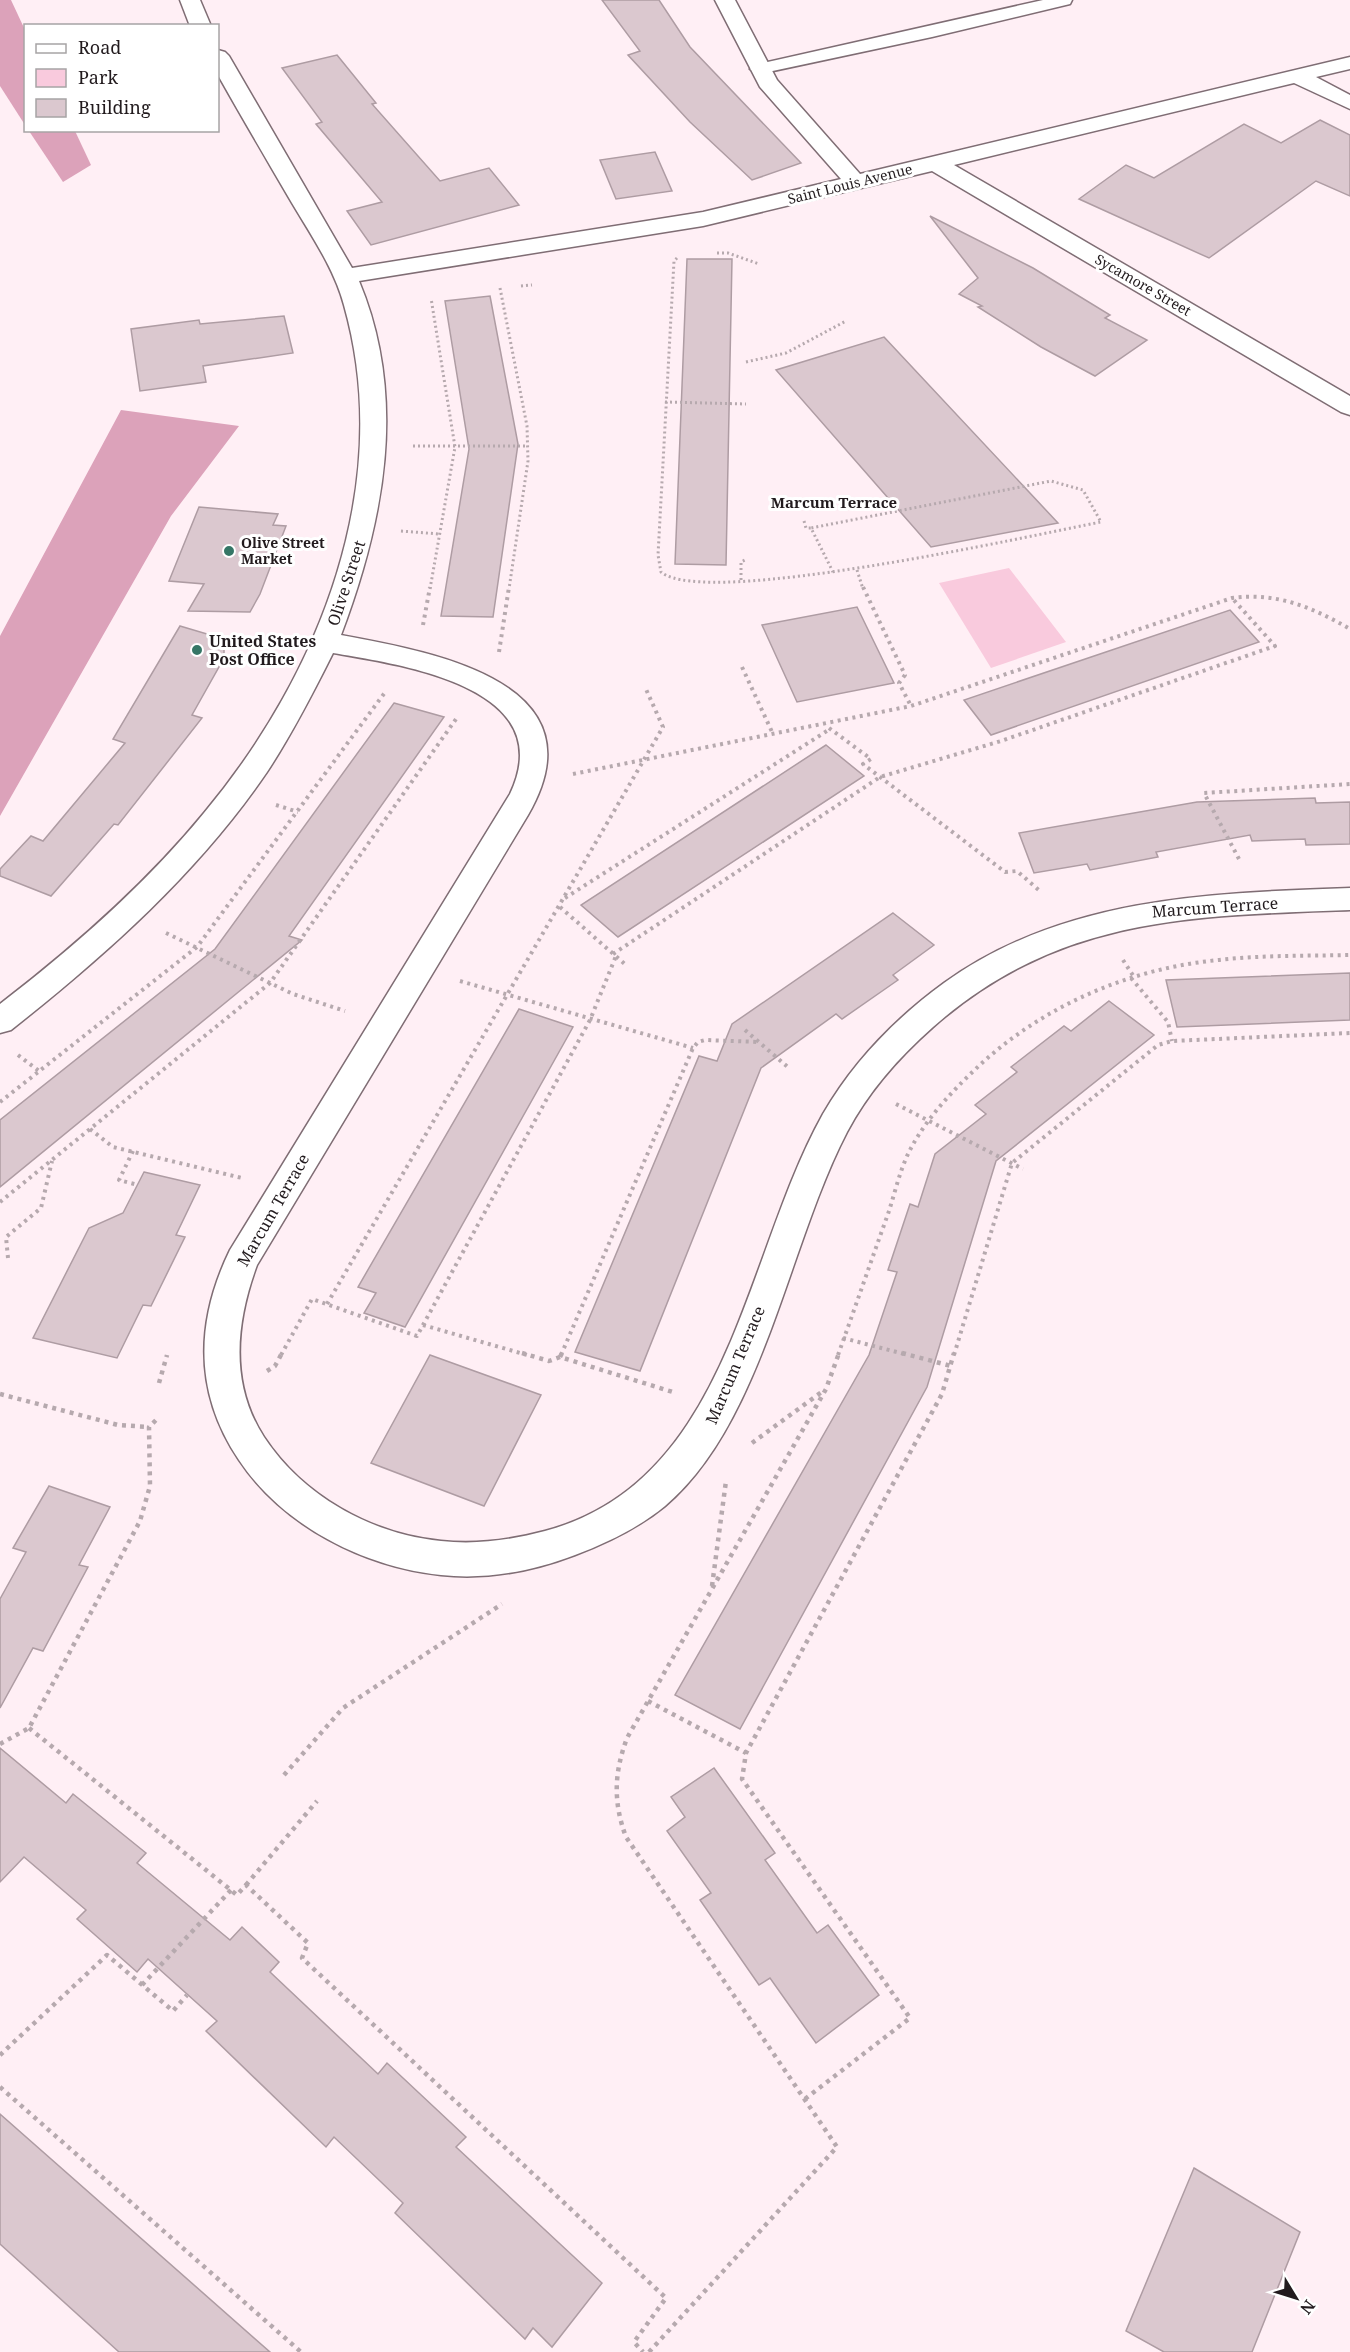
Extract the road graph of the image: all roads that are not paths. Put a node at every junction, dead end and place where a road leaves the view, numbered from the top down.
1 (190, 0) edge
2 (725, 0) edge
3 (1064, 0) edge
4 (200, 24) edge
5 (219, 58) edge
6 (1350, 63) edge
7 (759, 69) junction
8 (1298, 76) junction
9 (1350, 103) edge
10 (935, 163) junction
11 (856, 183) junction
12 (344, 276) junction
13 (1350, 407) edge
14 (326, 642) junction
15 (1350, 899) edge
16 (0, 1021) edge

1 - 4 street
2 - 7 street
3 - 7 lane
5 - 12 street, Olive Street
6 - 8 street, Saint Louis Avenue
7 - 11 street
8 - 9 street
8 - 10 street, Saint Louis Avenue
10 - 11 street, Saint Louis Avenue
10 - 13 street, Sycamore Street
11 - 12 street, Saint Louis Avenue
12 - 14 street, Olive Street
14 - 15 street, Marcum Terrace
14 - 16 street, Olive Street

